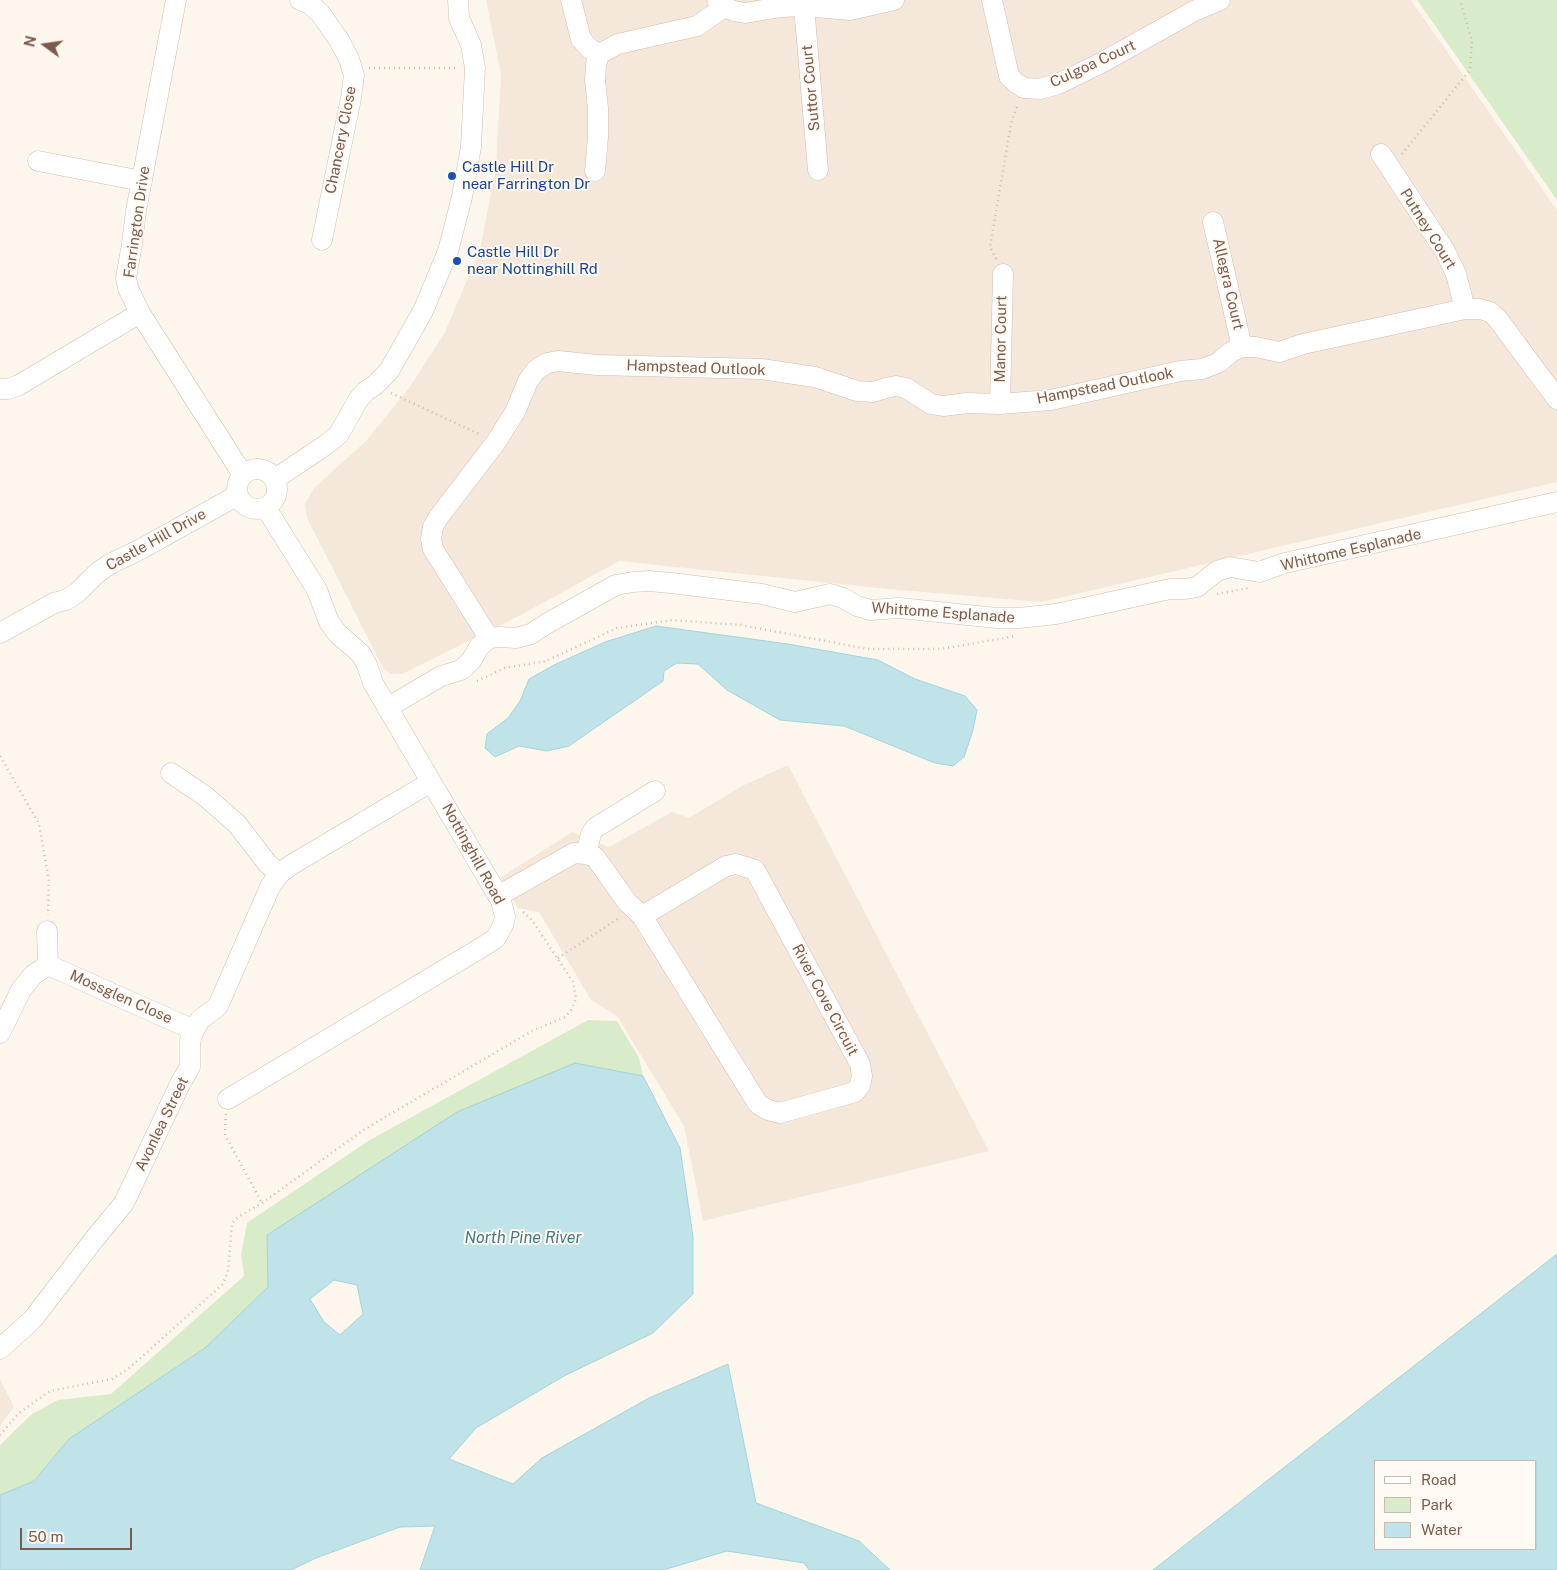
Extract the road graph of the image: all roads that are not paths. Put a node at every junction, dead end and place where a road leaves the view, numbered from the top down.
1 (176, 0) edge
2 (300, 0) edge
3 (458, 0) edge
4 (571, 0) edge
5 (894, 0) edge
6 (992, 0) edge
7 (1220, 0) edge
8 (720, 4) edge
9 (804, 6) junction
10 (599, 54) junction
11 (38, 161) dead end
12 (1386, 161) road end
13 (818, 170) dead end
14 (595, 172) dead end
15 (142, 181) junction
16 (1214, 222) dead end
17 (322, 240) dead end
18 (1003, 274) road end
19 (1465, 309) junction
20 (140, 313) junction
21 (1242, 347) junction
22 (0, 389) edge
23 (1557, 399) edge
24 (1000, 404) junction
25 (244, 474) junction
26 (275, 479) junction
27 (238, 495) junction
28 (1557, 502) edge
29 (266, 508) junction
30 (0, 633) edge
31 (489, 638) junction
32 (387, 708) junction
33 (171, 773) dead end
34 (431, 782) junction
35 (655, 791) dead end
36 (586, 854) junction
37 (279, 874) junction
38 (504, 893) junction
39 (642, 916) junction
40 (47, 932) road end
41 (48, 965) junction
42 (194, 1030) junction
43 (0, 1033) edge
44 (228, 1099) road end
45 (0, 1349) edge

1 - 15 street, Farrington Drive
2 - 17 street, Chancery Close
3 - 26 street
4 - 10 street
5 - 9 street
6 - 7 street, Culgoa Court
8 - 9 street
8 - 10 street
9 - 13 street, Suttor Court
10 - 14 street
11 - 15 street
12 - 19 street, Putney Court
15 - 20 street, Farrington Drive
16 - 21 street, Allegra Court
18 - 24 street, Manor Court
19 - 21 street
19 - 23 street
20 - 22 street
20 - 25 street, Farrington Drive
21 - 24 street, Hampstead Outlook
24 - 31 street, Hampstead Outlook
25 - 26 street
25 - 27 street
26 - 29 street
27 - 29 street
27 - 30 street, Castle Hill Drive
28 - 31 street, Whittome Esplanade
29 - 32 street, Nottinghill Road
31 - 32 street
32 - 34 street, Nottinghill Road
33 - 37 street
34 - 37 street
34 - 38 street, Nottinghill Road
35 - 36 street
36 - 38 street
36 - 39 street, River Cove Circuit
37 - 42 street
38 - 44 street, Nottinghill Road
39 - 39 street, River Cove Circuit
40 - 41 street
41 - 42 street, Mossglen Close
41 - 43 street
42 - 45 street, Avonlea Street

